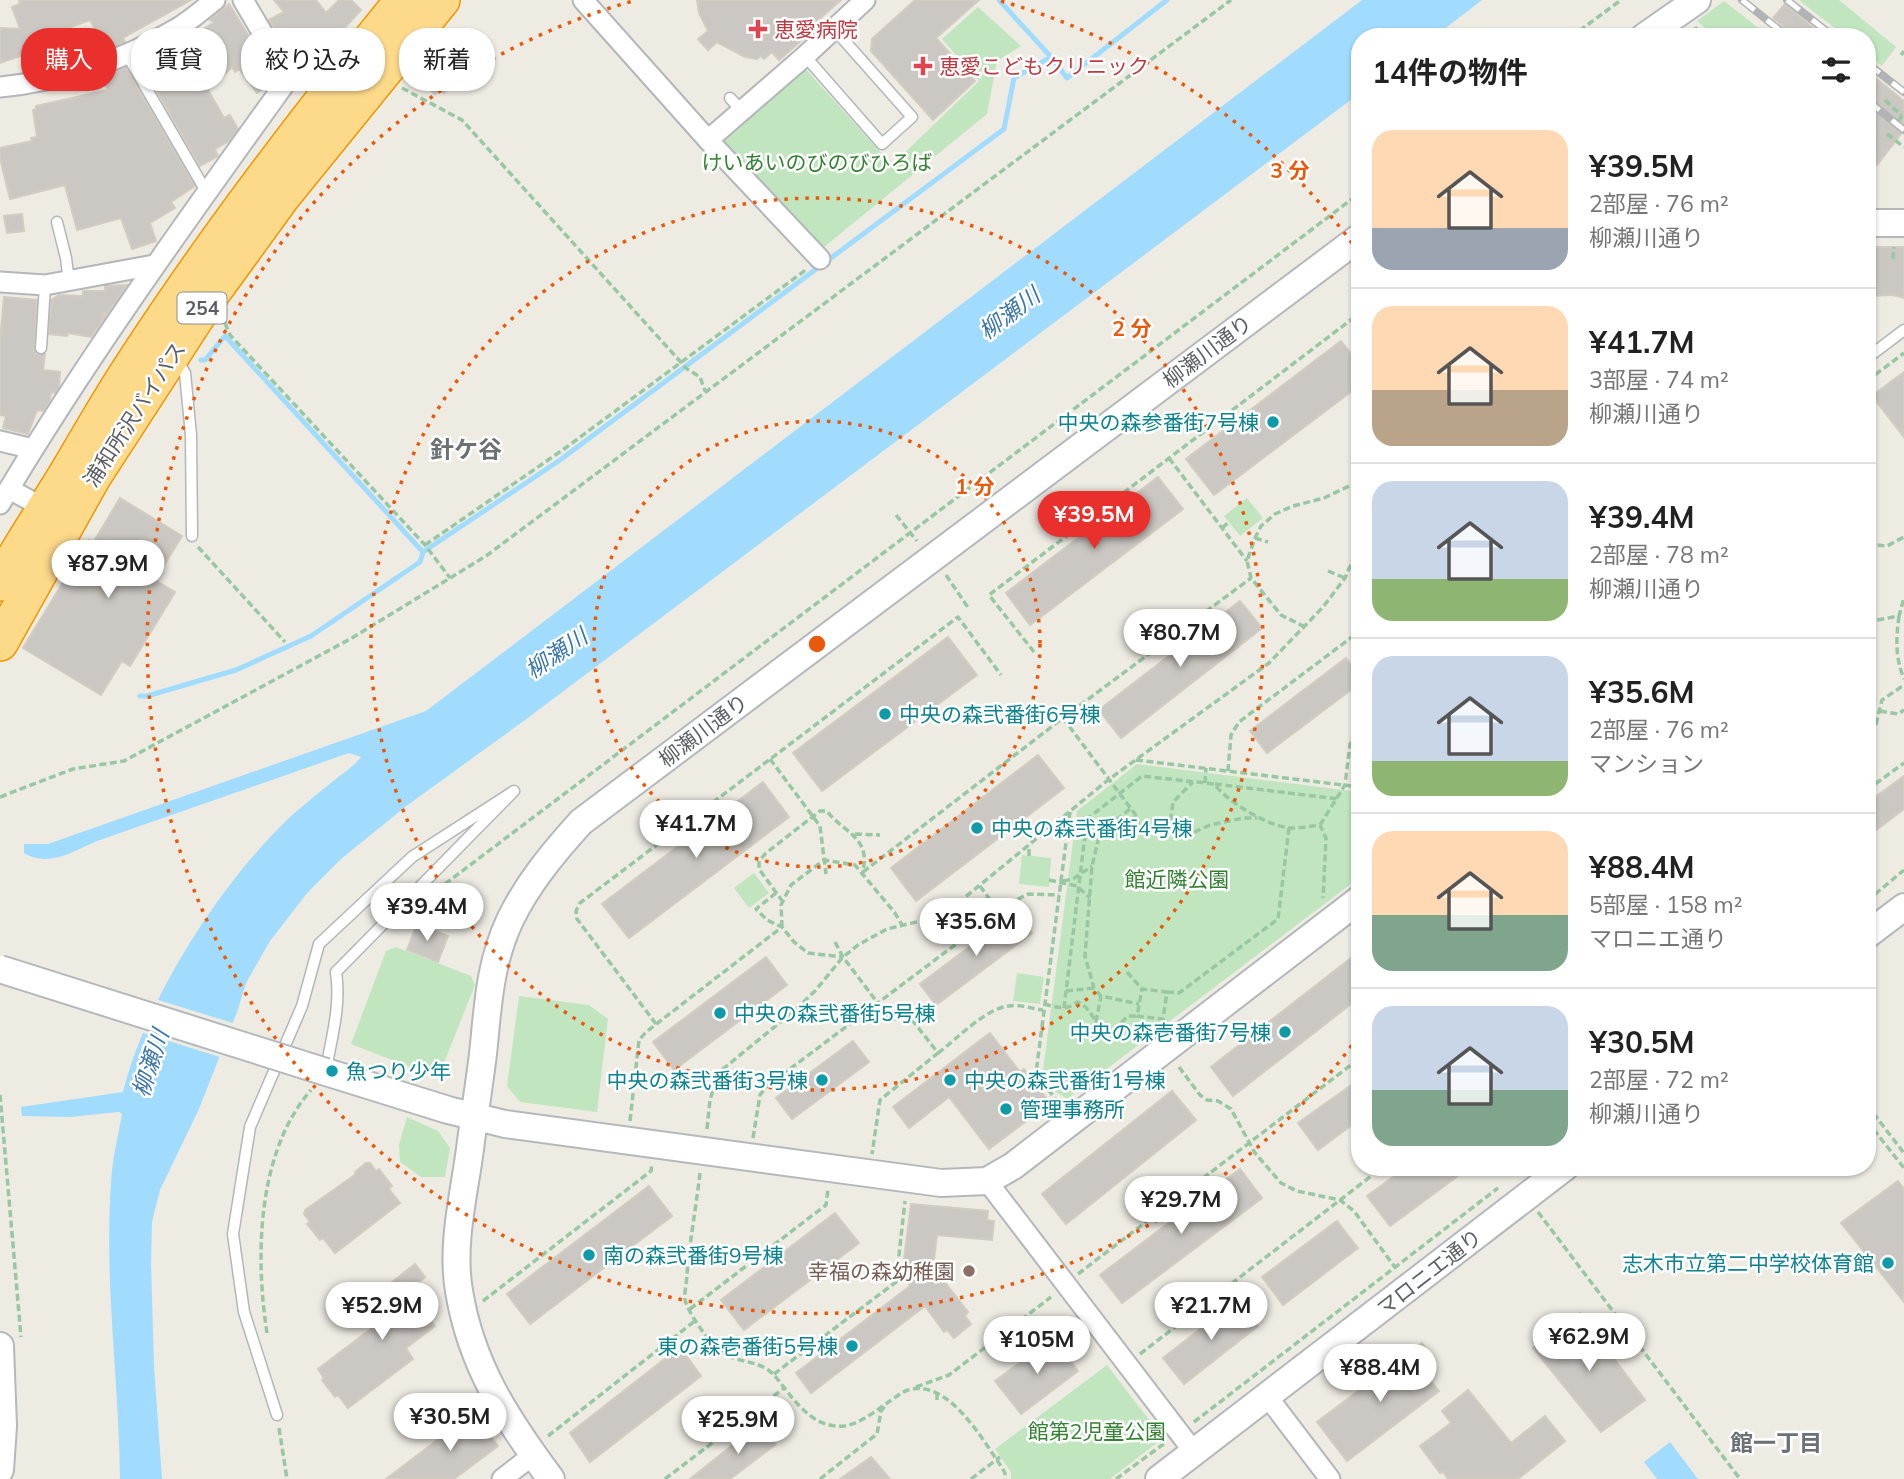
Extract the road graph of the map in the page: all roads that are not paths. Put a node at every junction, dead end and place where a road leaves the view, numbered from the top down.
1 (215, 0) edge
2 (243, 0) edge
3 (403, 0) edge
4 (442, 0) edge
5 (583, 0) edge
6 (865, 0) edge
7 (1697, 0) edge
8 (1657, 28) edge
9 (834, 29) junction
10 (127, 55) junction
11 (805, 56) junction
12 (0, 87) edge
13 (708, 140) junction
14 (207, 193) junction
15 (57, 222) dead end
16 (1876, 226) edge
17 (1899, 235) edge
18 (1351, 244) edge
19 (160, 257) junction
20 (820, 259) road end
21 (206, 281) junction
22 (0, 282) edge
23 (69, 282) junction
24 (45, 285) junction
25 (1904, 330) edge
26 (40, 348) dead end
27 (1876, 351) edge
28 (173, 354) junction
29 (0, 441) edge
30 (33, 449) junction
31 (5, 497) edge
32 (46, 509) junction
33 (192, 536) road end
34 (0, 583) edge
35 (0, 643) edge
36 (1351, 906) edge
37 (1904, 907) edge
38 (1876, 928) edge
39 (0, 969) edge
40 (326, 1072) junction
41 (474, 1116) junction
42 (1553, 1176) edge
43 (987, 1181) junction
44 (6, 1355) edge
45 (1267, 1396) junction
46 (277, 1415) road end
47 (537, 1448) junction
48 (1194, 1452) junction
49 (1147, 1465) edge
50 (0, 1470) edge
51 (502, 1479) edge
52 (551, 1479) edge
53 (1330, 1479) edge

1 - 10 street
2 - 14 street
3 - 21 highway, 浦和所沢バイパス / 254
4 - 21 highway, 浦和所沢バイパス / 254
5 - 13 street
6 - 9 street
7 - 8 street
9 - 11 street
9 - 11 lane
10 - 12 street
10 - 14 lane
11 - 13 street
13 - 20 street
14 - 19 street
15 - 23 lane
16 - 17 street
18 - 41 street, 柳瀬川通り
19 - 21 street
19 - 23 street
19 - 30 street
21 - 28 highway, 浦和所沢バイパス / 254
21 - 32 highway, 浦和所沢バイパス / 254
22 - 24 street
23 - 24 street
24 - 26 lane
25 - 27 lane
28 - 33 lane
28 - 35 highway, 浦和所沢バイパス / 254
29 - 30 street
30 - 31 street
31 - 32 street
32 - 34 highway, 浦和所沢バイパス / 254
36 - 43 street
37 - 38 street
39 - 40 street, bridge
40 - 41 street
40 - 46 lane
41 - 43 street
41 - 47 street, 柳瀬川通り
42 - 45 street, マロニエ通り
43 - 48 street
44 - 50 street
45 - 48 street, マロニエ通り
45 - 53 street
47 - 51 street
47 - 52 street, 柳瀬川通り
48 - 49 street, マロニエ通り

